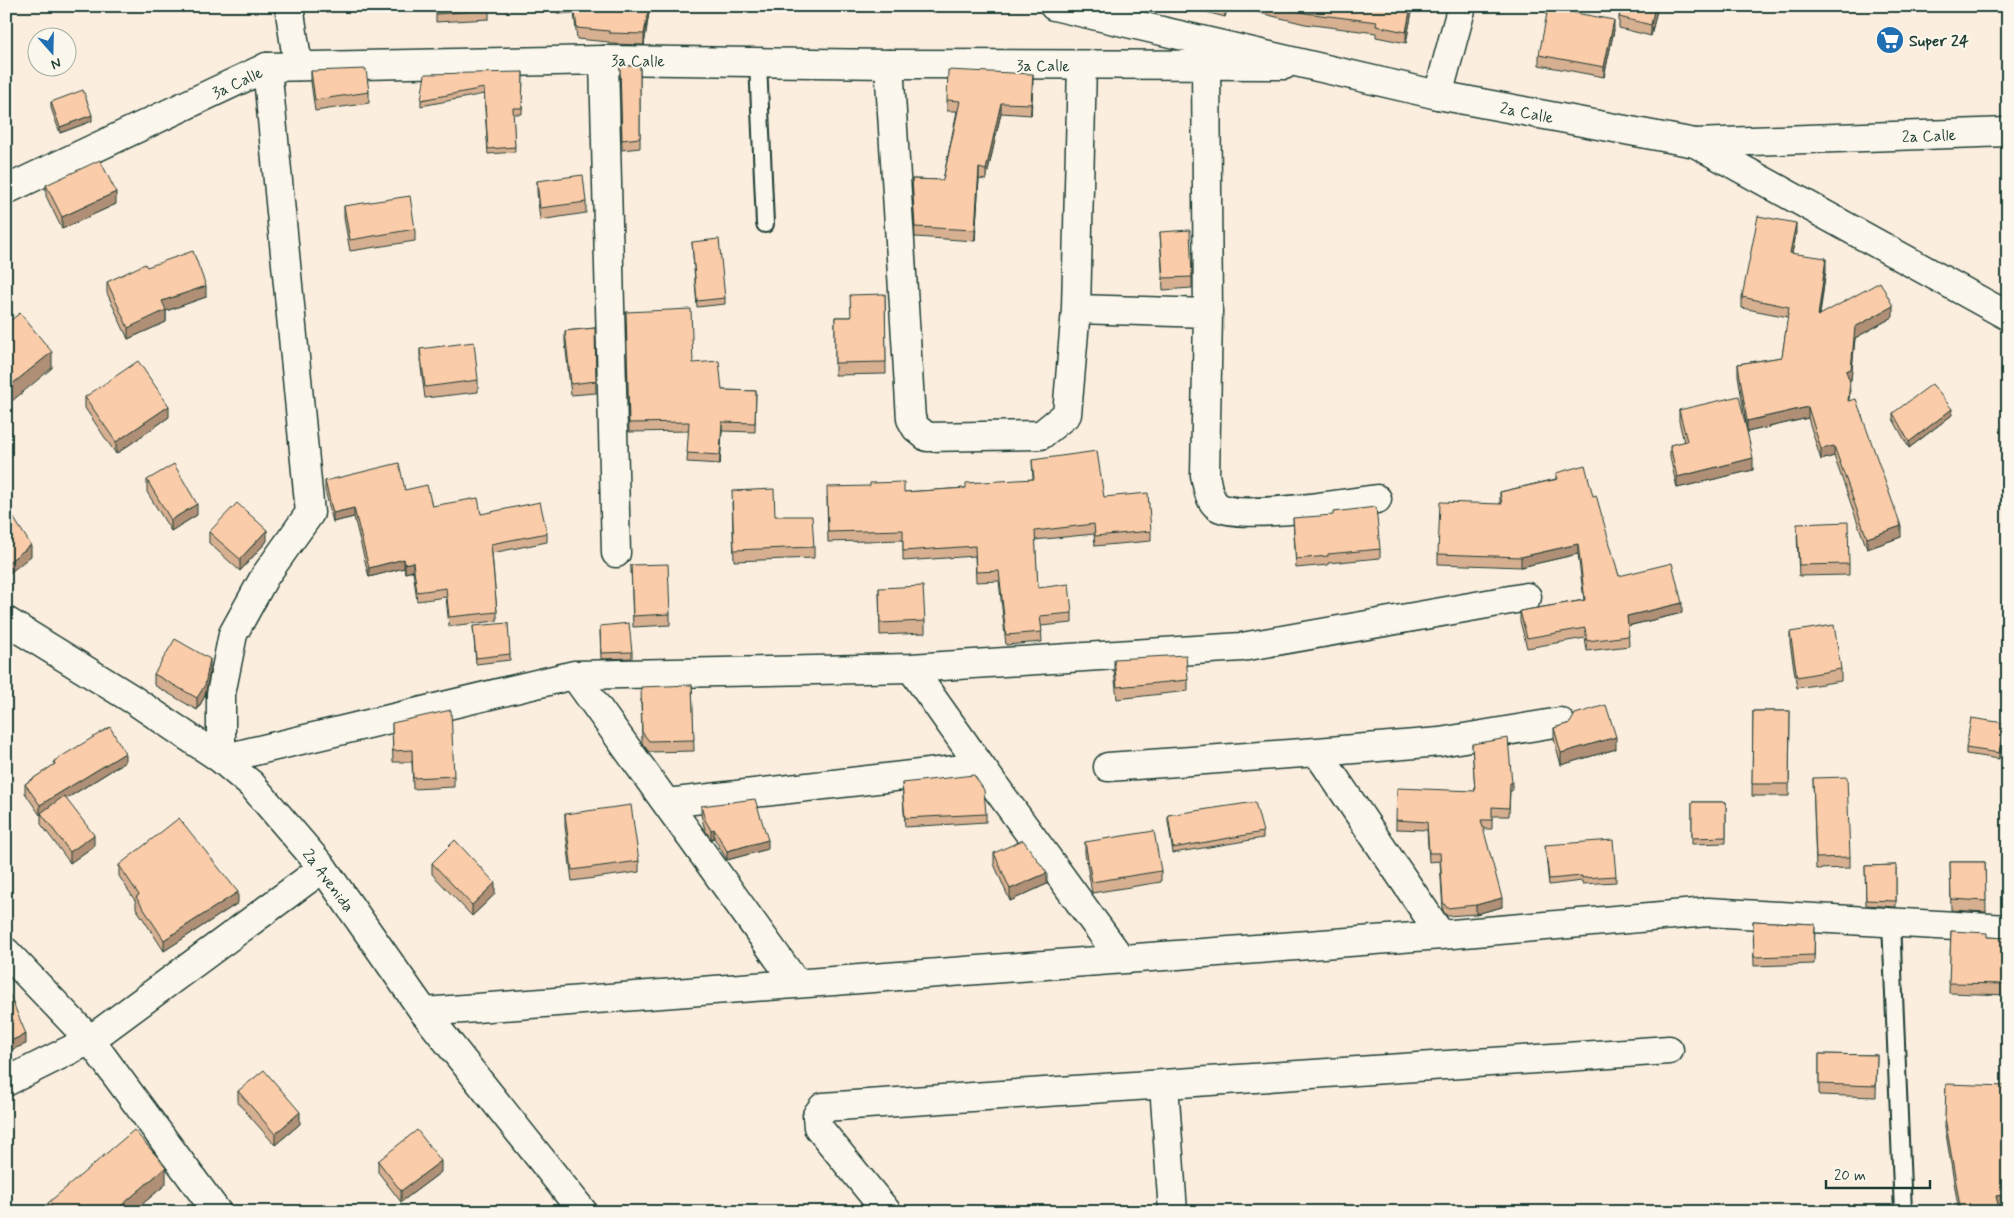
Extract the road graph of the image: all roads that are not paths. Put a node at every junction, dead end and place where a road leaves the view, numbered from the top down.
1 (289, 6) edge
2 (1054, 6) edge
3 (1462, 6) edge
4 (604, 60) junction
5 (758, 62) junction
6 (890, 64) junction
7 (1298, 64) junction
8 (1082, 65) junction
9 (298, 66) junction
10 (1206, 66) junction
11 (267, 67) junction
12 (1438, 95) junction
13 (2008, 132) edge
14 (1695, 143) junction
15 (6, 190) edge
16 (765, 224) dead end
17 (1076, 308) junction
18 (1208, 313) junction
19 (2008, 316) edge
20 (1377, 499) dead end
21 (616, 553) dead end
22 (1528, 597) dead end
23 (6, 621) edge
24 (911, 668) junction
25 (574, 674) junction
26 (1560, 722) dead end
27 (1317, 752) junction
28 (221, 759) junction
29 (981, 767) junction
30 (1108, 767) dead end
31 (666, 803) junction
32 (323, 868) junction
33 (1891, 922) junction
34 (2008, 929) edge
35 (1441, 936) junction
36 (6, 952) edge
37 (1121, 959) junction
38 (796, 983) junction
39 (424, 1012) junction
40 (90, 1040) junction
41 (1669, 1050) dead end
42 (6, 1082) edge
43 (1164, 1085) junction
44 (217, 1212) edge
45 (583, 1212) edge
46 (887, 1212) edge
47 (1173, 1212) edge
48 (1903, 1212) edge

1 - 9 street
2 - 7 street, 2a Calle
3 - 12 street
4 - 5 street, 3a Calle
4 - 9 street, 3a Calle
4 - 21 street
5 - 6 street, 3a Calle
5 - 16 lane
6 - 8 street, 3a Calle
6 - 17 street
7 - 10 street, 3a Calle
7 - 12 street, 2a Calle
8 - 10 street, 3a Calle
8 - 17 street
9 - 11 street, 3a Calle
10 - 18 street
11 - 15 street, 3a Calle
11 - 28 street
12 - 14 street, 2a Calle
13 - 14 street, 2a Calle
14 - 19 street
17 - 18 street
18 - 20 street
22 - 24 street
23 - 28 street, 2a Avenida
24 - 25 street
24 - 29 street
25 - 28 street
25 - 31 street
26 - 27 street
27 - 30 street
27 - 35 street
28 - 32 street, 2a Avenida
29 - 31 street
29 - 37 street
31 - 38 street
32 - 39 street, 2a Avenida
32 - 40 street
33 - 34 street
33 - 35 street
33 - 48 lane
35 - 37 street
36 - 40 street
37 - 38 street
38 - 39 street
39 - 45 street, 2a Avenida
40 - 42 street
40 - 44 street
41 - 43 street
43 - 46 street
43 - 47 street

